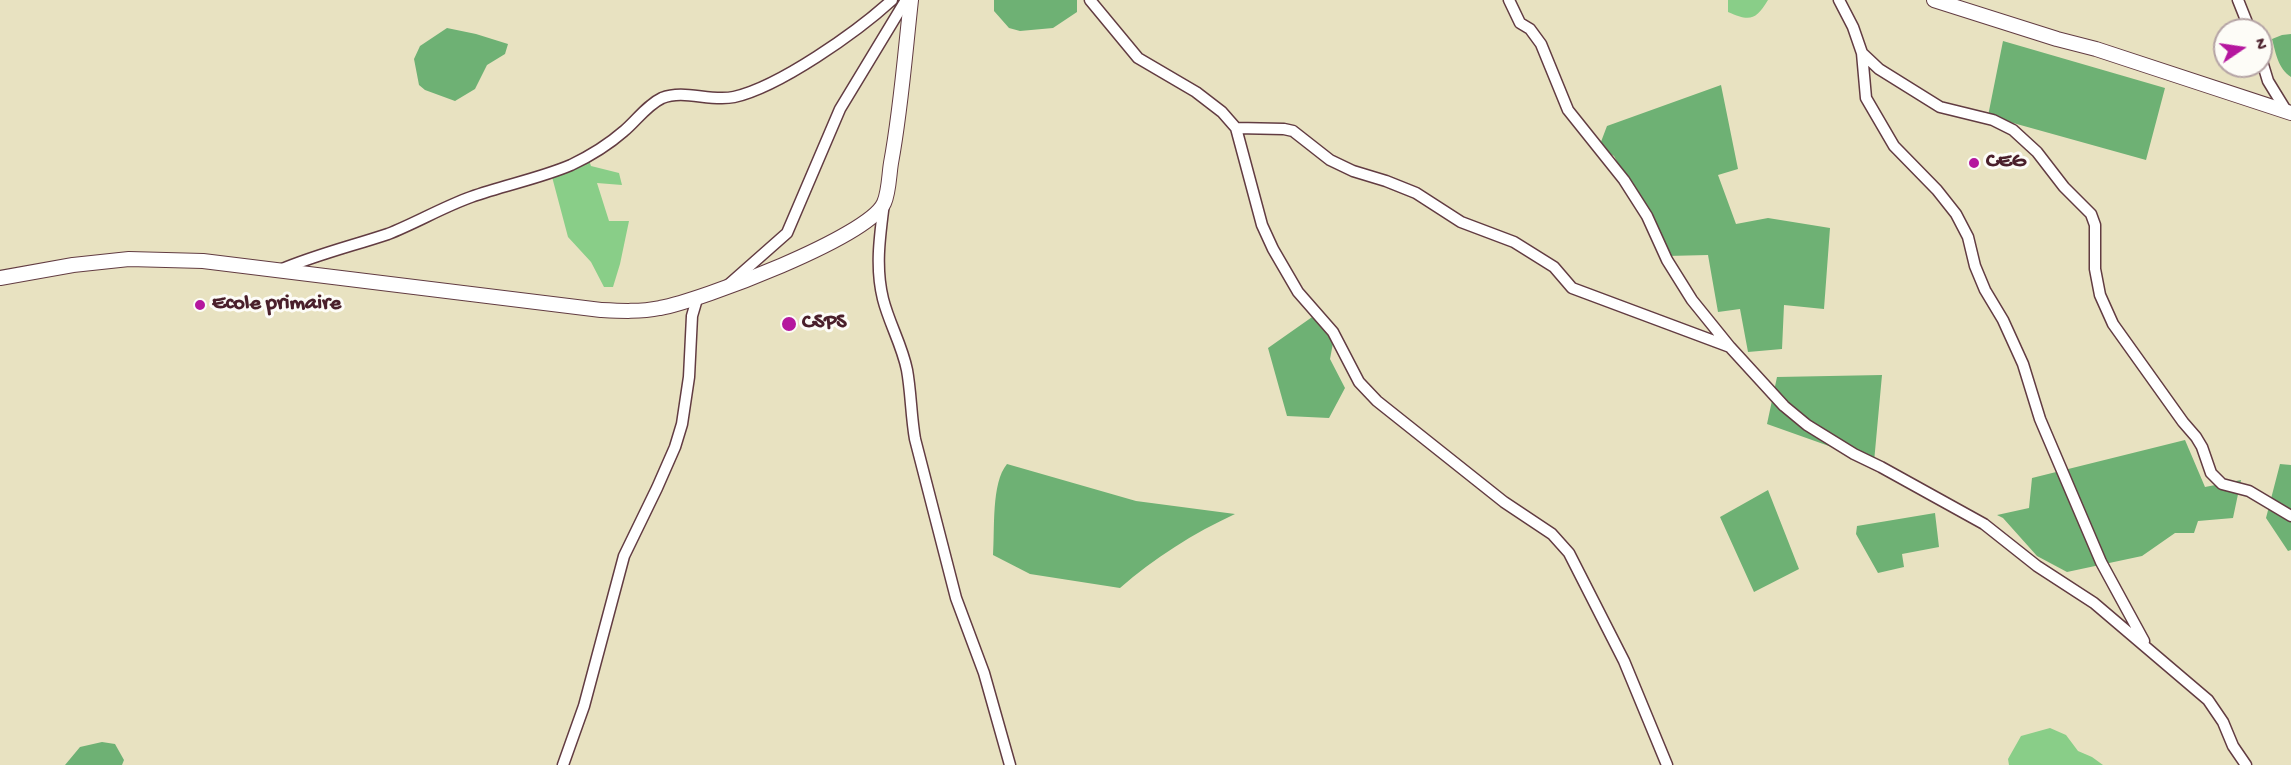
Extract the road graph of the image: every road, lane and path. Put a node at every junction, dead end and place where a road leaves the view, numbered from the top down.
1 (892, 0) edge
2 (906, 0) edge
3 (911, 0) edge
4 (1090, 0) edge
5 (1509, 0) edge
6 (1839, 0) edge
7 (1934, 0) edge
8 (2238, 0) edge
9 (2245, 18) edge
10 (1862, 53) junction
11 (2267, 78) edge
12 (2289, 112) edge
13 (1236, 128) junction
14 (884, 202) junction
15 (280, 270) junction
16 (0, 278) edge
17 (723, 290) junction
18 (697, 298) junction
19 (1730, 347) junction
20 (2291, 516) edge
21 (2148, 646) junction
22 (563, 765) edge
23 (1010, 765) edge
24 (1668, 765) edge
25 (2246, 765) edge

1 - 15 street
2 - 17 street
3 - 14 street
4 - 13 street
5 - 19 street
6 - 10 street
7 - 12 street
8 - 9 street
10 - 20 street
10 - 21 street
11 - 12 street
13 - 19 street
13 - 24 street
14 - 17 street
14 - 23 street
15 - 16 street
15 - 18 street
17 - 18 street
18 - 22 street
19 - 21 street
21 - 25 street

